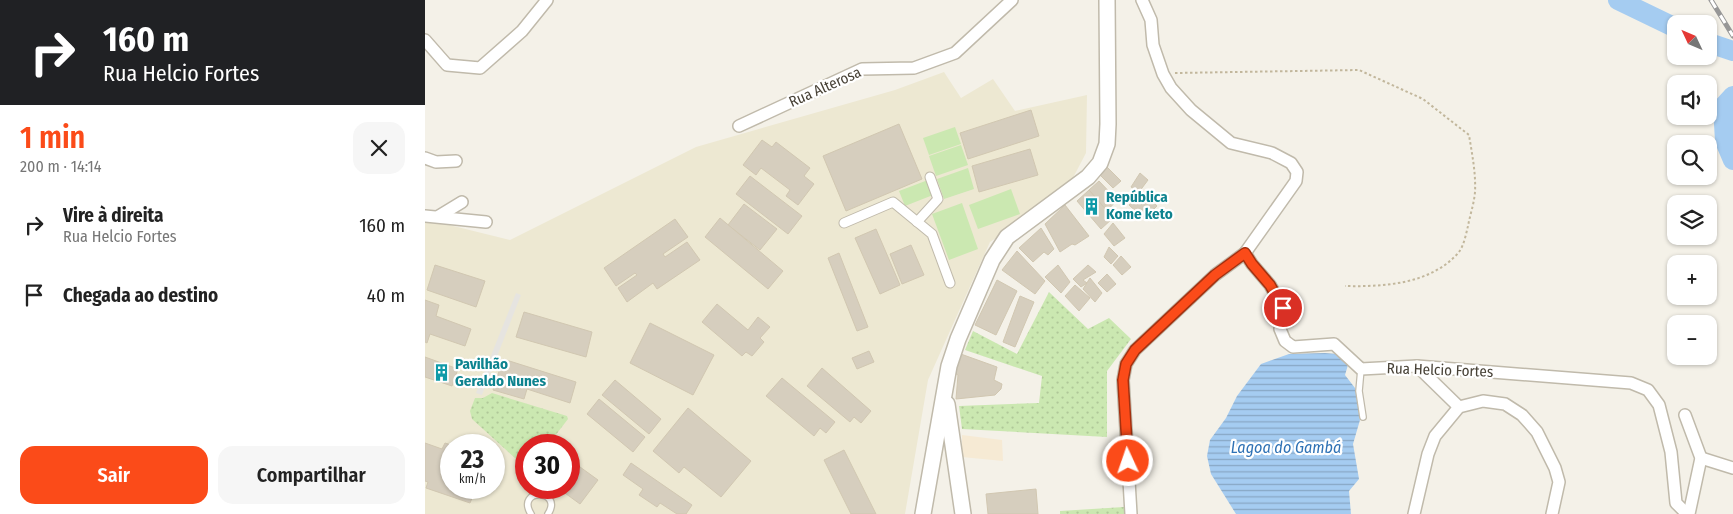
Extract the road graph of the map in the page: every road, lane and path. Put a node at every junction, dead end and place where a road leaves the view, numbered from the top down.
1 (547, 0) edge
2 (1012, 0) edge
3 (1107, 0) edge
4 (1142, 0) edge
5 (425, 40) edge
6 (1163, 74) junction
7 (739, 126) dead end
8 (425, 158) edge
9 (456, 161) dead end
10 (930, 177) dead end
11 (462, 202) dead end
12 (425, 216) edge
13 (439, 216) junction
14 (486, 222) dead end
15 (917, 222) junction
16 (844, 223) dead end
17 (1245, 253) junction
18 (950, 283) dead end
19 (1345, 286) dead end
20 (1417, 366) junction
21 (1361, 369) junction
22 (945, 390) junction
23 (1459, 407) junction
24 (1685, 415) dead end
25 (1363, 417) dead end
26 (1701, 458) junction
27 (1733, 468) edge
28 (531, 514) edge
29 (548, 514) edge
30 (923, 514) edge
31 (963, 514) edge
32 (1131, 514) edge
33 (1414, 514) edge
34 (1552, 514) edge
35 (1688, 514) edge

1 - 5 street
2 - 7 street, Rua Alterosa
3 - 22 street
4 - 6 street
6 - 17 street
6 - 19 path
8 - 9 street
10 - 15 street
11 - 13 street
12 - 13 street
13 - 14 street
15 - 16 street
15 - 18 street
17 - 21 street
17 - 32 street
20 - 21 street, Rua Helcio Fortes
20 - 23 street
20 - 35 street, Rua Helcio Fortes
21 - 25 lane
22 - 30 street
22 - 31 street
23 - 33 street
23 - 34 street
24 - 26 street
26 - 27 street
26 - 35 street
28 - 29 lane

